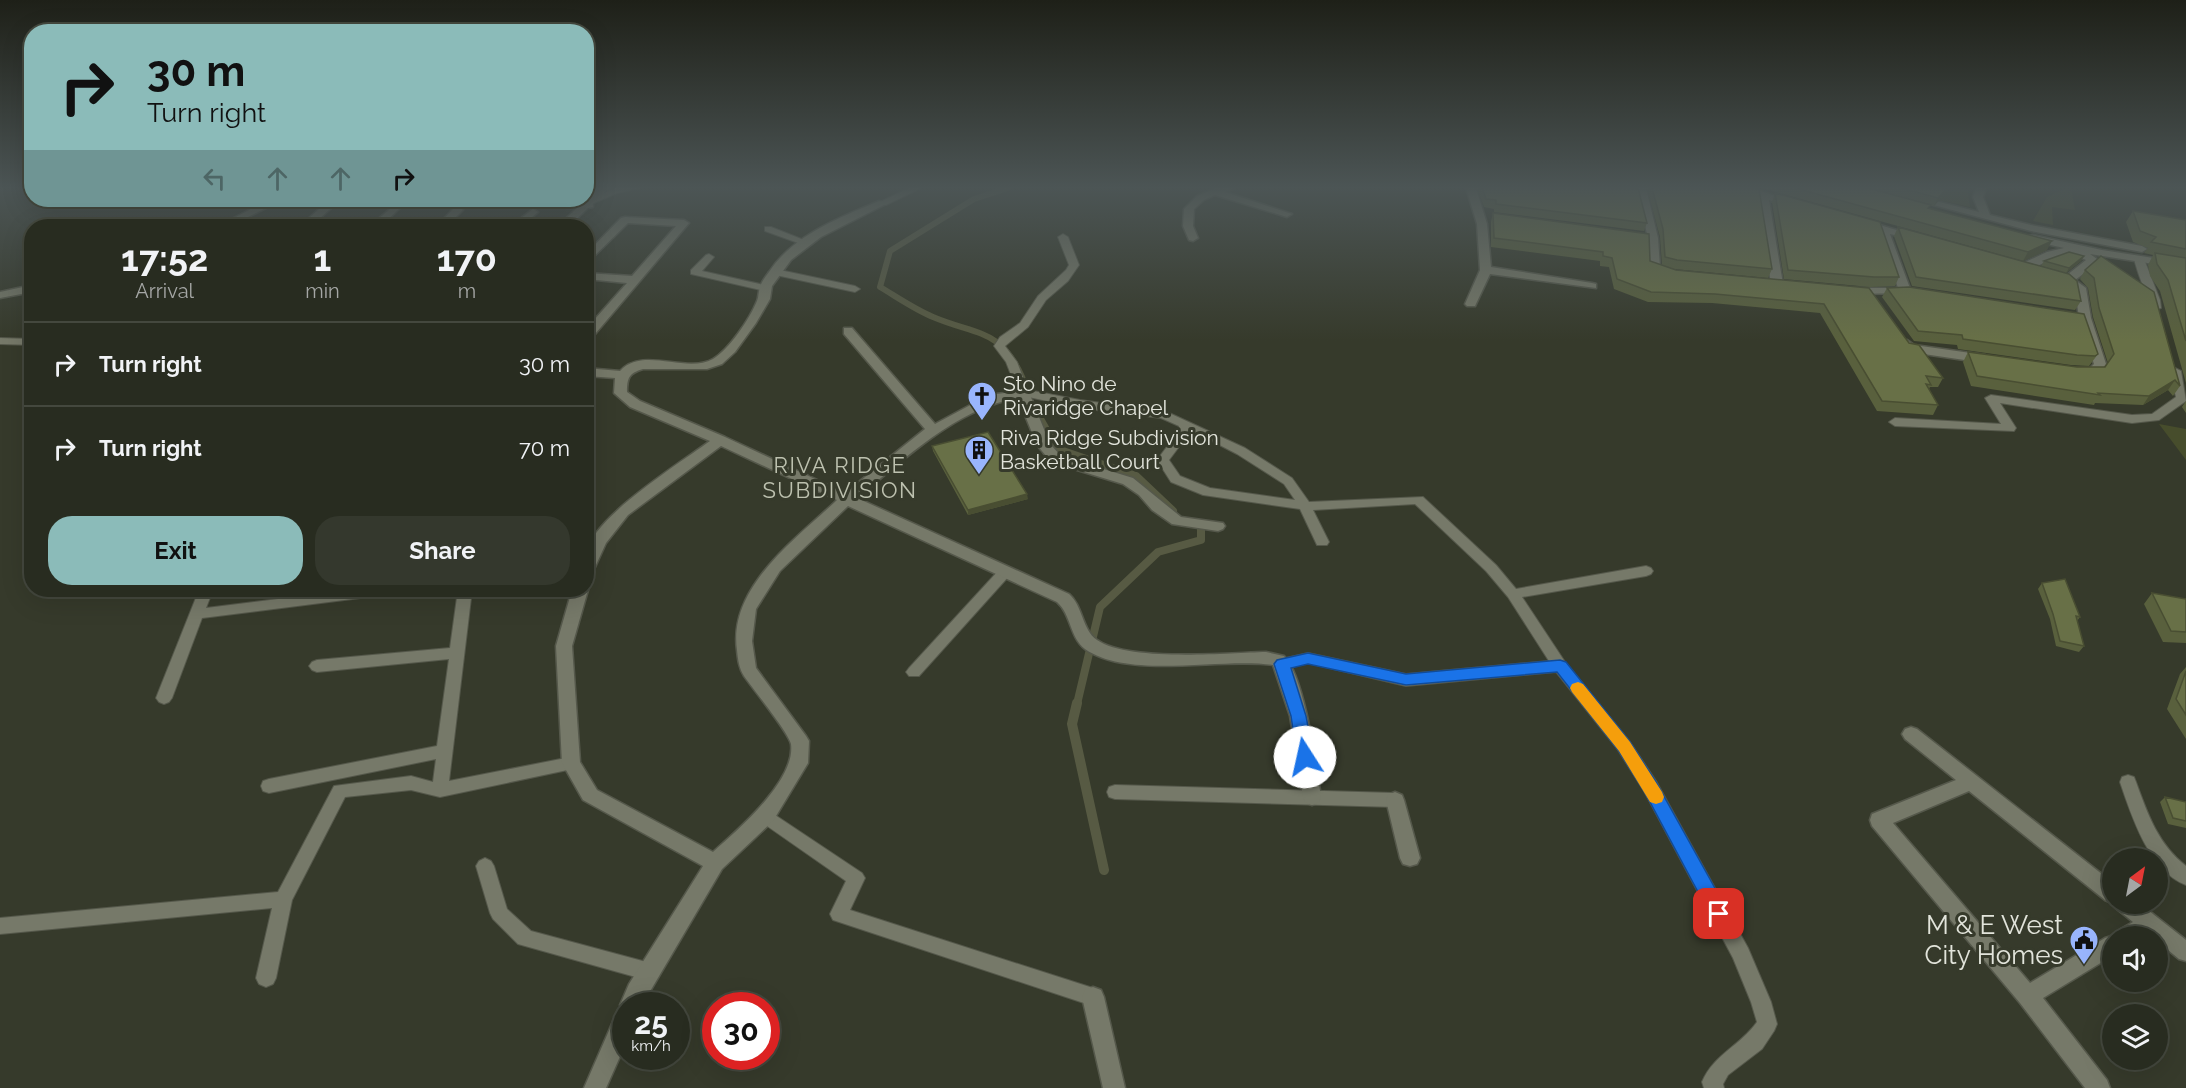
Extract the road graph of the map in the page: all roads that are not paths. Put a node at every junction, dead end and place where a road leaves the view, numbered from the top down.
1 (607, 239) edge
2 (671, 239) edge
3 (795, 239) edge
4 (810, 239) edge
5 (1064, 239) edge
6 (1483, 239) edge
7 (1647, 239) edge
8 (1769, 239) edge
9 (1888, 239) edge
10 (1923, 239) edge
11 (2054, 239) edge
12 (2058, 239) edge
13 (1927, 240) edge
14 (804, 242) junction
15 (2082, 246) junction
16 (594, 253) edge
17 (2186, 256) edge
18 (709, 257) dead end
19 (2139, 259) junction
20 (2186, 266) edge
21 (1486, 270) junction
22 (775, 272) junction
23 (1684, 275) edge
24 (594, 277) edge
25 (2069, 279) junction
26 (636, 280) junction
27 (1777, 284) edge
28 (1592, 286) dead end
29 (765, 288) junction
30 (855, 289) dead end
31 (24, 290) edge
32 (1835, 290) edge
33 (0, 295) edge
34 (1471, 304) dead end
35 (2159, 314) edge
36 (594, 328) edge
37 (1897, 329) edge
38 (848, 331) dead end
39 (0, 340) edge
40 (24, 342) edge
41 (2170, 356) edge
42 (2002, 361) edge
43 (2071, 371) edge
44 (594, 373) edge
45 (622, 375) junction
46 (1030, 394) junction
47 (1895, 422) dead end
48 (1186, 427) junction
49 (933, 430) junction
50 (720, 440) junction
51 (847, 499) junction
52 (1305, 506) junction
53 (1212, 525) dead end
54 (1322, 542) dead end
55 (594, 553) edge
56 (1646, 571) dead end
57 (1004, 573) junction
58 (1513, 594) junction
59 (203, 597) edge
60 (329, 597) edge
61 (464, 597) edge
62 (578, 597) edge
63 (197, 614) junction
64 (457, 653) junction
65 (1282, 664) junction
66 (317, 666) dead end
67 (1560, 666) junction
68 (914, 672) dead end
69 (164, 698) dead end
70 (1911, 734) dead end
71 (445, 751) junction
72 (571, 764) junction
73 (1971, 782) junction
74 (2128, 782) dead end
75 (269, 786) dead end
76 (440, 790) junction
77 (1115, 792) dead end
78 (1312, 797) junction
79 (1395, 800) joint
80 (766, 816) junction
81 (1410, 858) dead end
82 (715, 863) junction
83 (485, 866) dead end
84 (2186, 877) edge
85 (2102, 886) edge
86 (283, 899) junction
87 (2138, 914) edge
88 (2149, 923) junction
89 (0, 926) edge
90 (2144, 926) edge
91 (2102, 951) edge
92 (2186, 952) edge
93 (650, 972) junction
94 (266, 978) dead end
95 (638, 992) edge
96 (2028, 996) junction
97 (1093, 997) joint
98 (612, 1050) edge
99 (596, 1088) edge
100 (1114, 1088) edge
101 (1714, 1088) edge
102 (2099, 1088) edge

1 - 16 street
2 - 26 street
3 - 14 lane
4 - 14 street
5 - 46 lane
6 - 21 street
7 - 23 street
8 - 27 street
9 - 32 street
10 - 13 street
11 - 15 street
12 - 15 street
14 - 22 street
15 - 17 street
15 - 19 street
15 - 25 street
15 - 25 street
18 - 29 lane
19 - 20 street
19 - 35 lane
21 - 28 street
21 - 34 street
22 - 29 street
22 - 30 lane
24 - 26 street
25 - 43 street
26 - 36 street
29 - 45 street
31 - 33 street
37 - 42 street
38 - 49 street
39 - 40 lane
41 - 47 lane
44 - 45 street
45 - 50 street
46 - 48 lane
46 - 49 street
46 - 53 street
48 - 52 lane
48 - 52 lane
49 - 51 street
50 - 51 street
50 - 55 street
51 - 57 street
51 - 80 street
52 - 54 lane
52 - 58 lane
56 - 58 lane
57 - 65 street
57 - 68 lane
58 - 67 lane
59 - 63 lane
60 - 63 lane
61 - 64 lane
62 - 72 street
63 - 69 lane
64 - 66 lane
64 - 71 lane
65 - 67 lane
65 - 78 street
67 - 101 lane
70 - 73 street
71 - 75 lane
71 - 76 lane
72 - 76 lane
72 - 82 street
73 - 85 street
73 - 96 street
74 - 84 lane
76 - 86 lane
77 - 78 lane
78 - 79 lane
79 - 81 street
80 - 82 street
80 - 97 lane
82 - 93 street
83 - 93 lane
86 - 89 lane
86 - 94 lane
87 - 88 street
88 - 90 street
88 - 92 street
91 - 96 street
93 - 95 street
96 - 102 street
97 - 100 street
98 - 99 street

